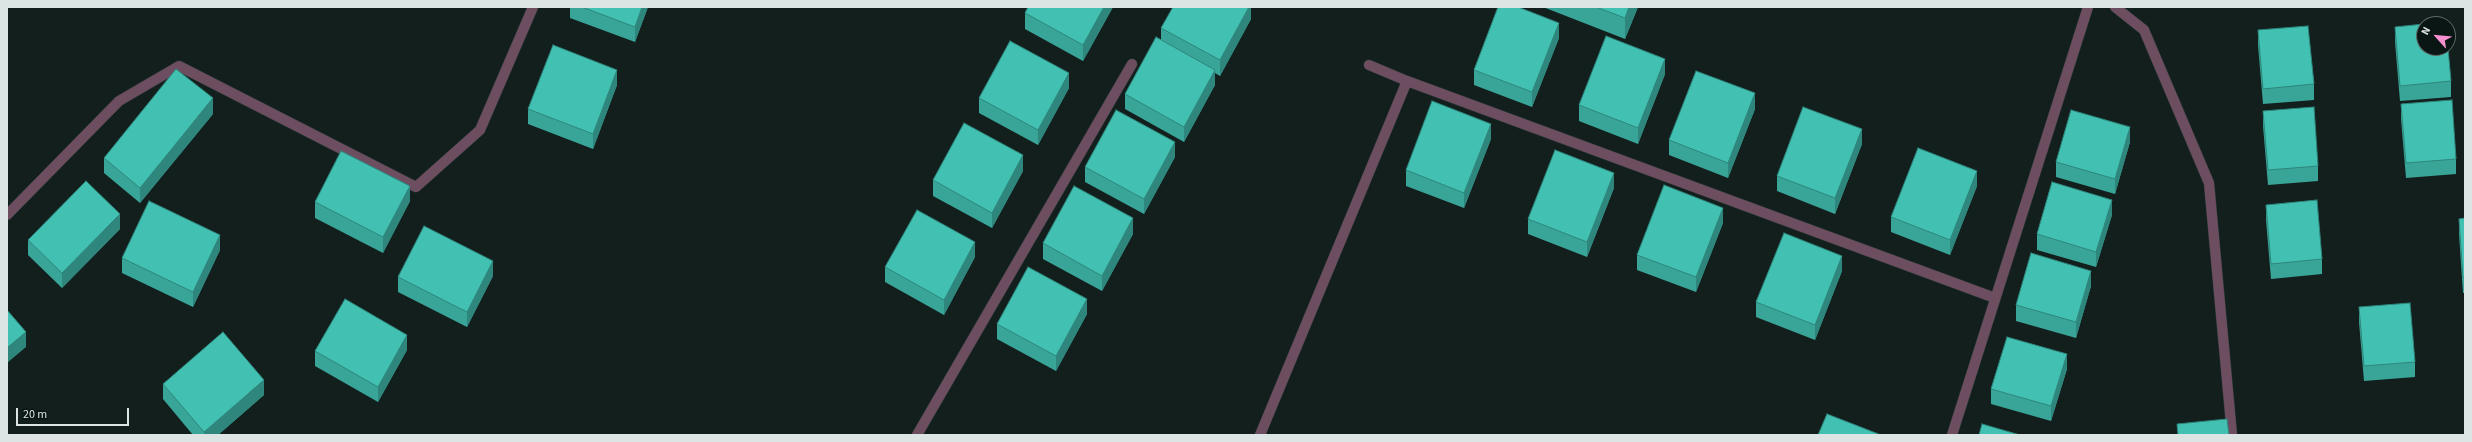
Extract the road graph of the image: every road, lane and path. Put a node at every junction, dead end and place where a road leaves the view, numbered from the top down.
1 (533, 7) edge
2 (2088, 7) edge
3 (2115, 7) edge
4 (1132, 64) dead end
5 (1370, 65) dead end
6 (1407, 81) junction
7 (7, 215) edge
8 (1995, 298) junction
9 (917, 435) edge
10 (1260, 435) edge
11 (1952, 435) edge
12 (2232, 435) edge

1 - 7 street
2 - 8 street
3 - 12 street
4 - 9 street
5 - 6 street
6 - 8 street
6 - 10 street
8 - 11 street

